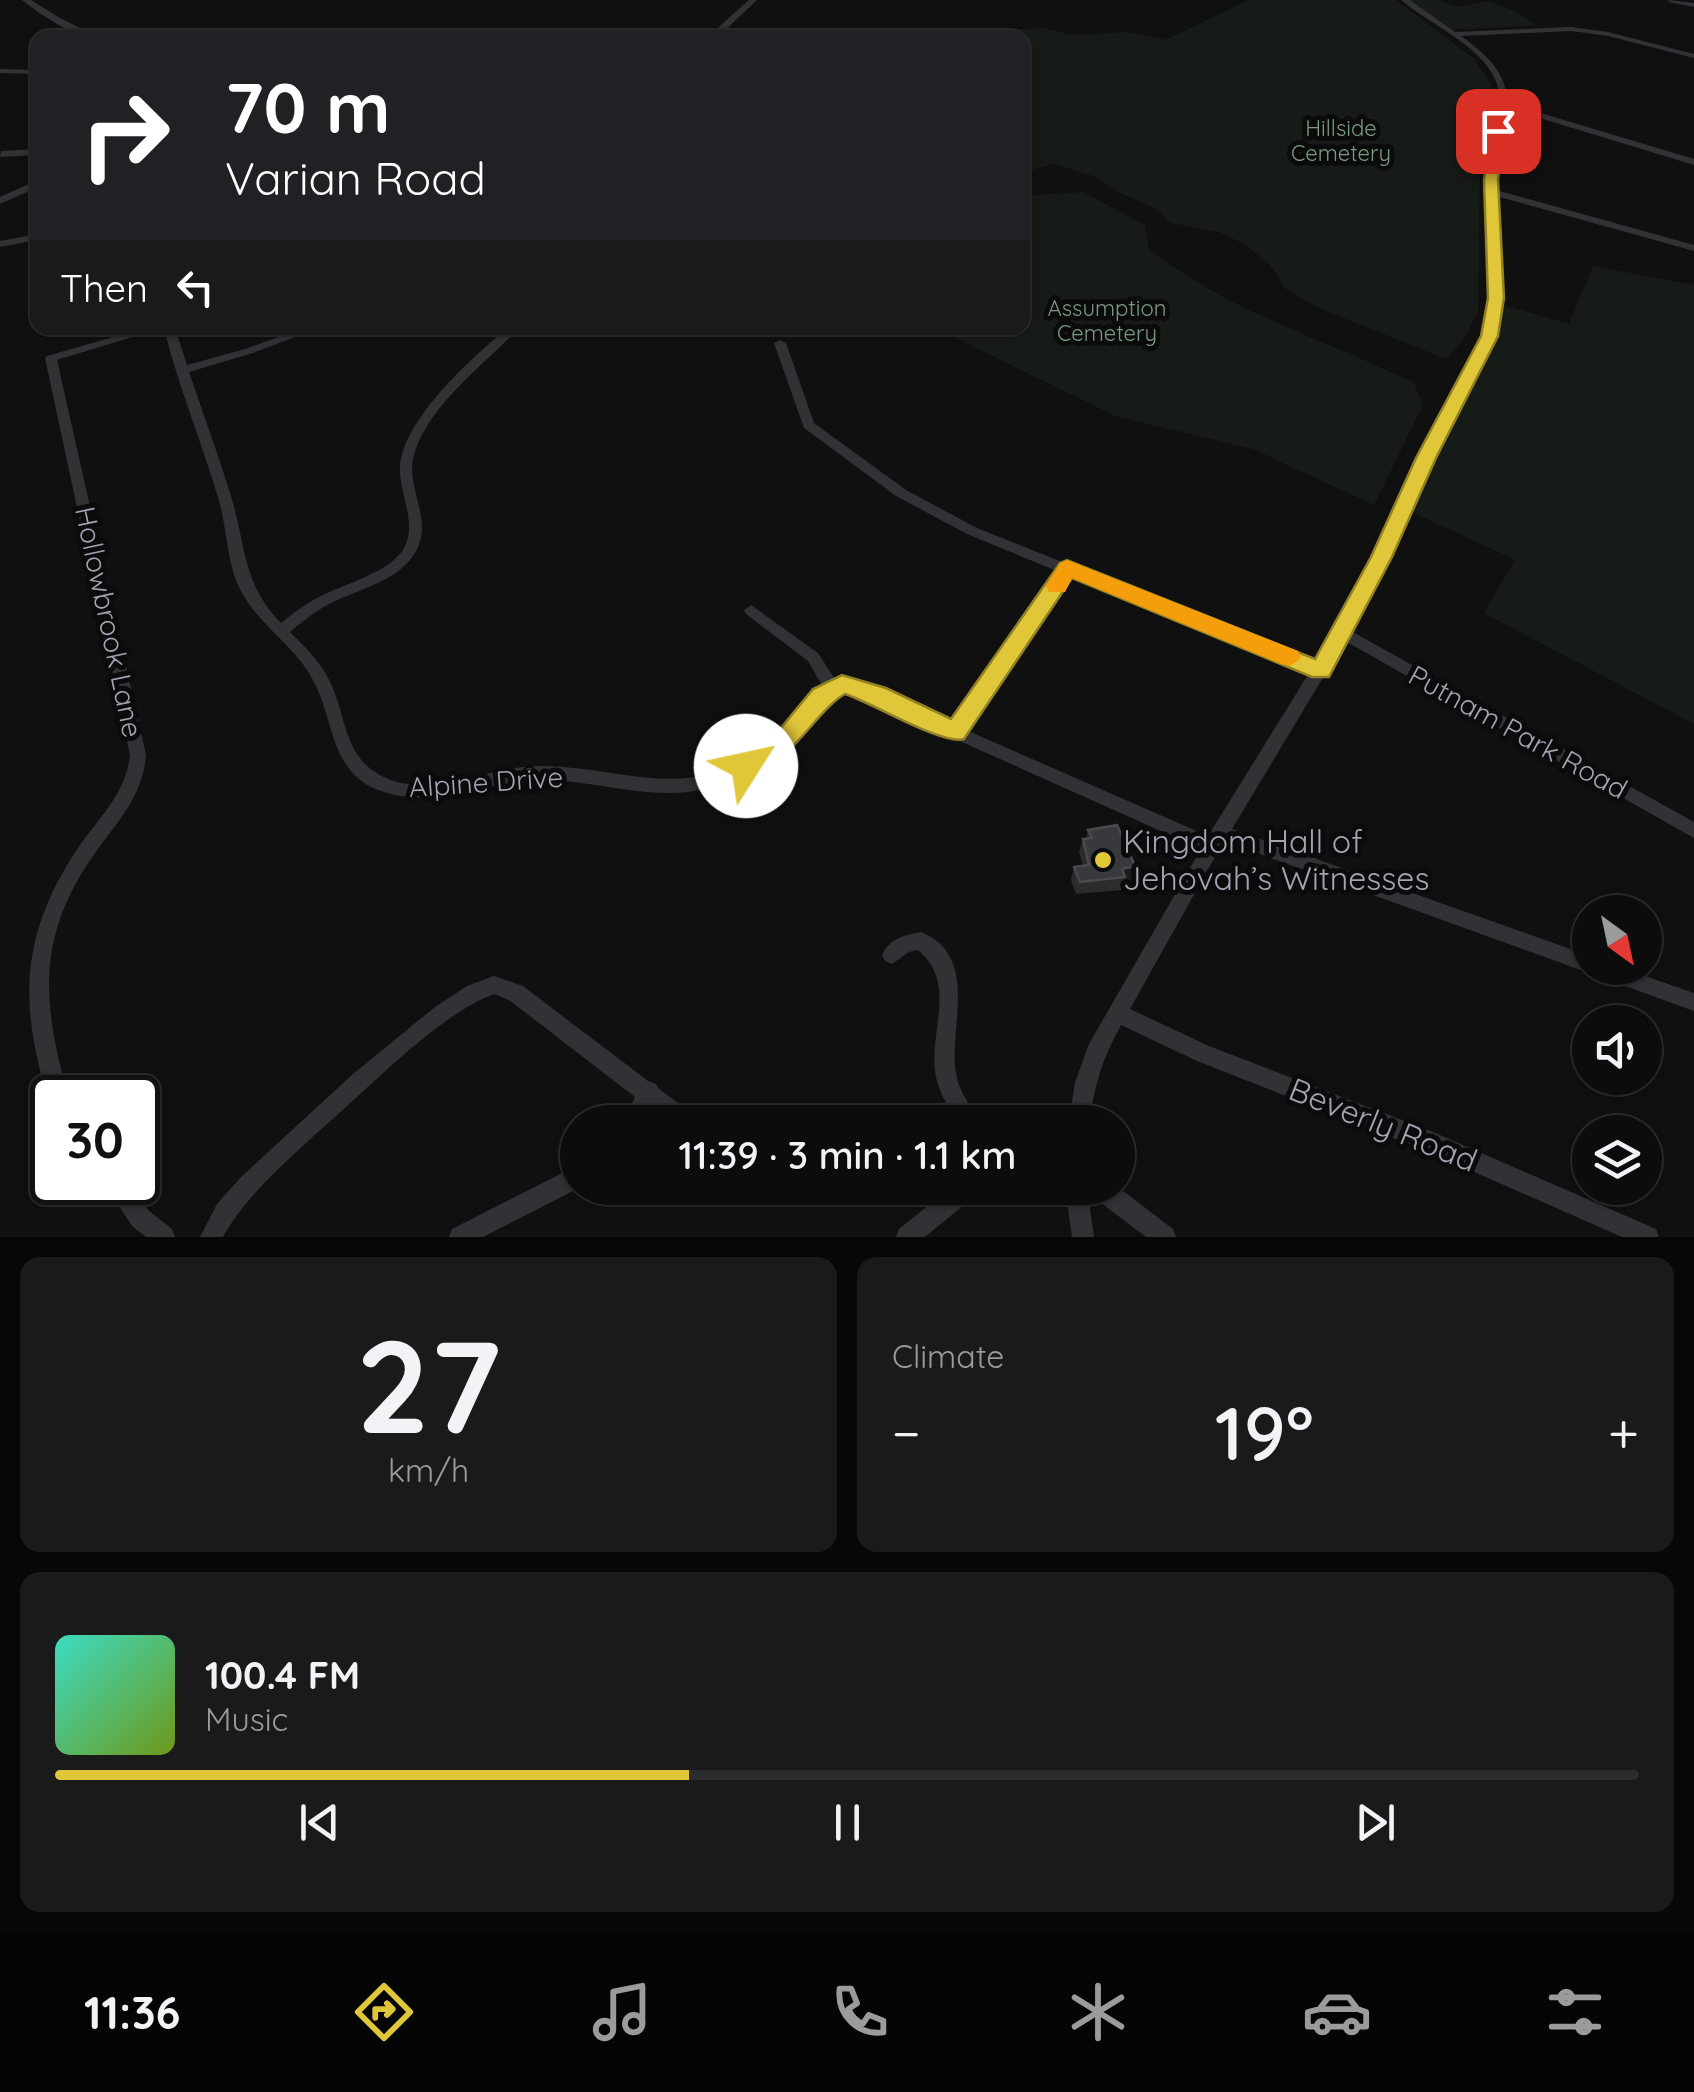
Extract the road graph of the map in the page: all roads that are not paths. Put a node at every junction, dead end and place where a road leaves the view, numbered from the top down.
1 (26, 0) edge
2 (752, 0) edge
3 (1406, 0) edge
4 (1672, 0) edge
5 (1694, 6) edge
6 (78, 30) edge
7 (720, 30) edge
8 (1452, 34) junction
9 (1694, 56) edge
10 (0, 71) edge
11 (30, 72) edge
12 (1502, 104) junction
13 (16, 138) dead end
14 (30, 152) edge
15 (0, 154) edge
16 (1694, 162) edge
17 (30, 187) edge
18 (1492, 192) junction
19 (0, 201) edge
20 (30, 238) edge
21 (0, 244) edge
22 (1694, 248) edge
23 (132, 335) edge
24 (171, 335) edge
25 (295, 335) edge
26 (506, 335) edge
27 (780, 343) dead end
28 (35, 347) dead end
29 (52, 358) junction
30 (182, 370) junction
31 (1067, 568) junction
32 (752, 610) dead end
33 (280, 631) junction
34 (1342, 632) junction
35 (1320, 670) junction
36 (833, 689) junction
37 (956, 732) junction
38 (1694, 831) edge
39 (1217, 840) junction
40 (892, 954) dead end
41 (1572, 958) edge
42 (1646, 985) edge
43 (1694, 1002) edge
44 (1118, 1014) junction
45 (53, 1075) edge
46 (649, 1091) junction
47 (642, 1105) edge
48 (666, 1105) edge
49 (959, 1105) edge
50 (1081, 1105) edge
51 (560, 1185) edge
52 (131, 1205) edge
53 (946, 1205) edge
54 (1078, 1205) edge
55 (1123, 1205) edge
56 (164, 1237) edge
57 (210, 1237) edge
58 (460, 1237) edge
59 (907, 1237) edge
60 (1083, 1237) edge
61 (1165, 1237) edge
62 (1648, 1237) edge

1 - 6 street
2 - 7 street
3 - 8 street
4 - 5 street
8 - 9 street
8 - 12 street
10 - 11 street
12 - 16 street
12 - 18 street
13 - 15 street
14 - 15 street
17 - 19 street
18 - 22 street
18 - 34 street
20 - 21 street
23 - 29 street
24 - 30 street, Alpine Drive
25 - 30 street
26 - 33 street
27 - 31 street
28 - 29 street
29 - 45 street, Hollowbrook Lane
30 - 33 street, Alpine Drive
31 - 35 street
31 - 37 street
32 - 36 street
33 - 36 street, Alpine Drive
34 - 35 street
34 - 38 street, Putnam Park Road
35 - 39 street
36 - 37 street
37 - 39 street
39 - 41 street
39 - 44 street
40 - 49 street
42 - 43 street
44 - 50 street
44 - 62 street, Beverly Road
46 - 47 street
46 - 48 street
46 - 57 street
51 - 58 street
52 - 56 street
53 - 59 street
54 - 60 street
55 - 61 street

